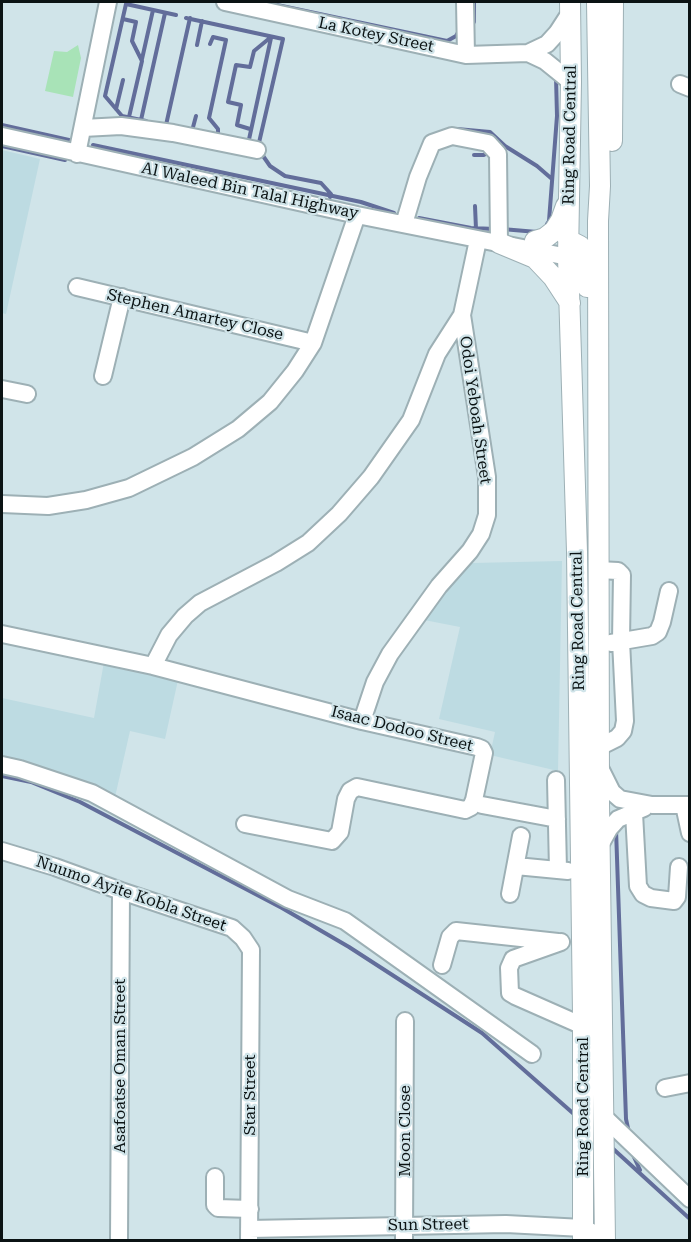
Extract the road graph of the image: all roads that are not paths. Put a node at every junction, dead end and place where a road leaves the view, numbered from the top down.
1 (108, 2) edge
2 (228, 2) edge
3 (465, 2) edge
4 (610, 4) edge
5 (570, 7) edge
6 (528, 53) junction
7 (466, 54) junction
8 (571, 82) junction
9 (82, 128) junction
10 (2, 136) edge
11 (257, 150) dead end
12 (77, 154) junction
13 (570, 192) junction
14 (357, 215) junction
15 (598, 221) junction
16 (404, 224) junction
17 (478, 240) junction
18 (535, 241) junction
19 (499, 243) junction
20 (572, 248) junction
21 (77, 286) dead end
22 (122, 297) junction
23 (570, 303) junction
24 (462, 315) junction
25 (313, 343) junction
26 (103, 376) dead end
27 (598, 387) junction
28 (2, 389) edge
29 (27, 394) dead end
30 (2, 504) edge
31 (598, 570) junction
32 (669, 591) dead end
33 (2, 634) edge
34 (621, 642) junction
35 (598, 645) junction
36 (153, 666) junction
37 (362, 721) junction
38 (599, 756) junction
39 (2, 765) edge
40 (556, 780) dead end
41 (482, 805) dead end
42 (652, 805) junction
43 (687, 805) edge
44 (634, 813) junction
45 (557, 819) junction
46 (245, 824) dead end
47 (690, 833) edge
48 (521, 836) dead end
49 (599, 847) junction
50 (2, 851) edge
51 (516, 866) junction
52 (679, 867) dead end
53 (558, 870) junction
54 (581, 873) junction
55 (121, 891) junction
56 (510, 894) dead end
57 (561, 942) junction
58 (582, 944) junction
59 (251, 950) joint
60 (442, 965) dead end
61 (405, 1021) dead end
62 (583, 1026) junction
63 (532, 1054) dead end
64 (690, 1083) edge
65 (664, 1088) dead end
66 (609, 1125) junction
67 (215, 1177) dead end
68 (690, 1199) edge
69 (215, 1219) dead end
70 (249, 1224) edge
71 (506, 1232) edge
72 (404, 1233) edge
73 (583, 1234) edge
74 (119, 1240) edge
75 (608, 1240) edge

1 - 9 street
2 - 7 street, La Kotey Street
3 - 7 street
4 - 15 main road, Ring Road Central
5 - 6 street
5 - 8 main road, Ring Road Central
6 - 7 street, La Kotey Street
6 - 8 street
8 - 13 main road, Ring Road Central
9 - 11 street
9 - 12 street
10 - 12 street, Al Waleed Bin Talal Highway
12 - 14 street, Al Waleed Bin Talal Highway
13 - 18 main road
13 - 20 main road, Ring Road Central
14 - 16 street, Al Waleed Bin Talal Highway
14 - 25 street
15 - 20 main road
15 - 27 main road, Ring Road Central
16 - 17 street, Al Waleed Bin Talal Highway
16 - 19 street
17 - 19 street, Al Waleed Bin Talal Highway
17 - 24 street
18 - 19 street, Al Waleed Bin Talal Highway
18 - 20 street, Al Waleed Bin Talal Highway
19 - 20 street, Al Waleed Bin Talal Highway
19 - 23 main road
20 - 23 main road, Ring Road Central
20 - 27 main road
21 - 22 street, Stephen Amartey Close
22 - 25 street, Stephen Amartey Close
22 - 26 street
23 - 54 main road, Ring Road Central
24 - 36 street
24 - 37 street, Odoi Yeboah Street
25 - 30 street
27 - 31 main road, Ring Road Central
28 - 29 street
31 - 34 street
31 - 35 main road, Ring Road Central
32 - 34 street
33 - 36 street, Isaac Dodoo Street
34 - 35 street
34 - 38 street
35 - 38 main road, Ring Road Central
36 - 37 street, Isaac Dodoo Street
37 - 46 street, Isaac Dodoo Street
38 - 42 street
38 - 49 main road, Ring Road Central
39 - 63 street
40 - 45 street
41 - 45 street
42 - 43 street
42 - 44 street
43 - 47 street
44 - 49 street
44 - 52 street
45 - 53 street
48 - 51 street
49 - 66 main road, Ring Road Central
50 - 55 street, Nuumo Ayite Kobla Street
51 - 53 street
51 - 56 street
53 - 54 street
54 - 58 main road, Ring Road Central
55 - 59 street, Nuumo Ayite Kobla Street
55 - 74 street, Asafoatse Oman Street
57 - 58 street
57 - 60 street
57 - 62 street
58 - 62 main road, Ring Road Central
59 - 70 street, Star Street
61 - 72 street, Moon Close
62 - 73 main road, Ring Road Central
64 - 65 street
66 - 68 street
66 - 75 main road, Ring Road Central
67 - 70 street
69 - 70 street
70 - 72 street, Sun Street
71 - 72 street, Sun Street
71 - 73 street, Sun Street
73 - 75 street, Sun Street

